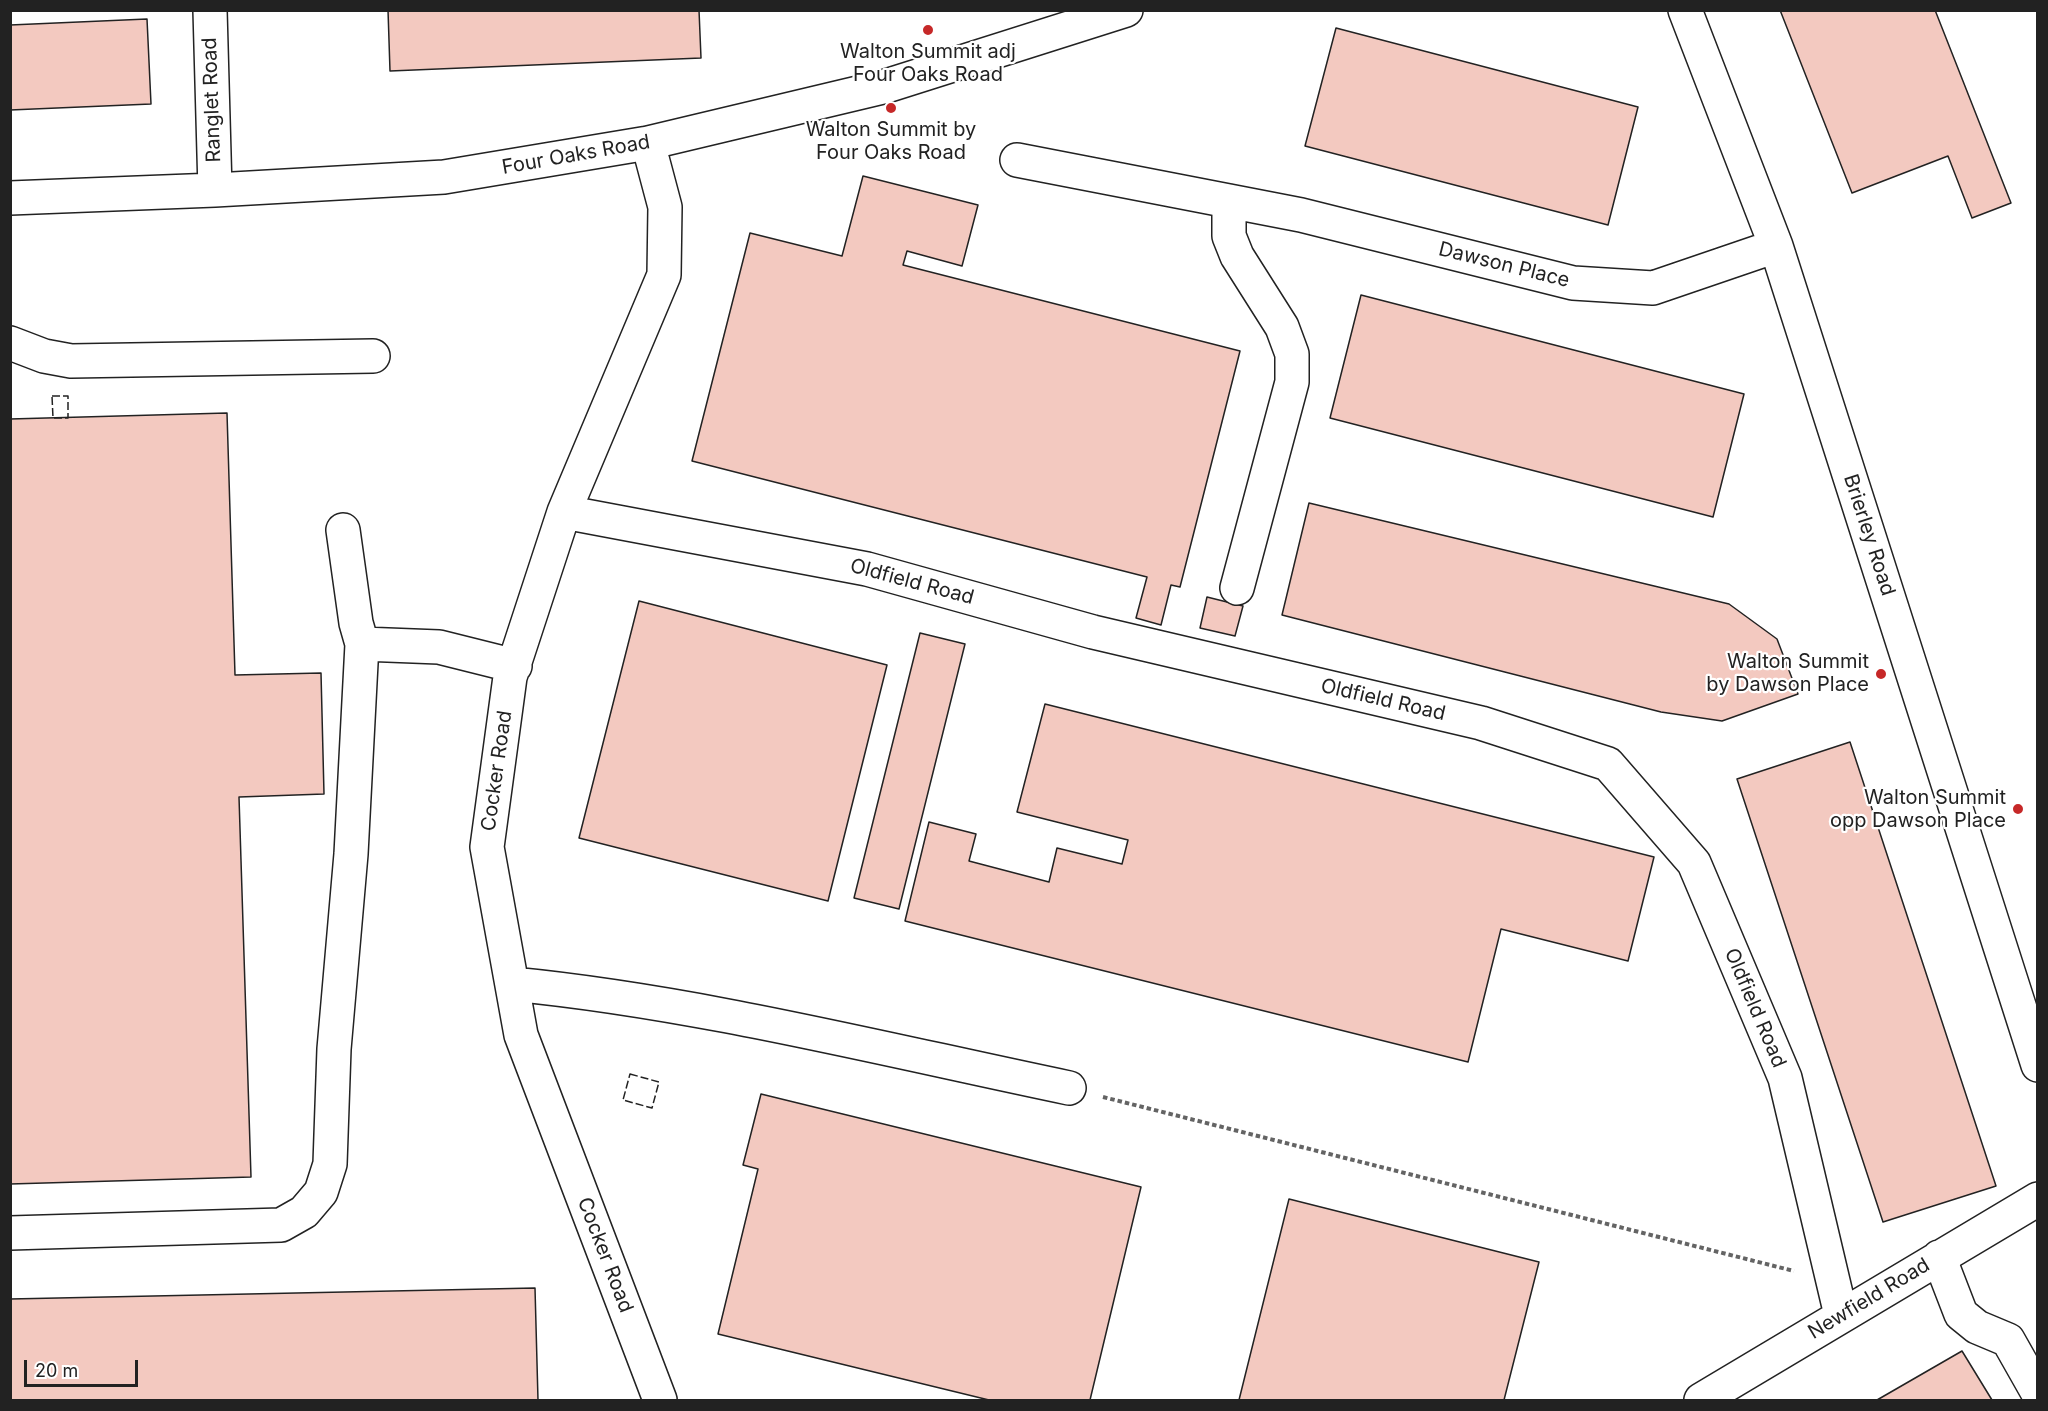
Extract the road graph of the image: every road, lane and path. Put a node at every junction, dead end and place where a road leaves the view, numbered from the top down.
1 (210, 10) edge
2 (1685, 10) edge
3 (1119, 12) edge
4 (648, 143) junction
5 (1017, 160) dead end
6 (215, 190) junction
7 (10, 198) edge
8 (1229, 201) junction
9 (1776, 246) junction
10 (10, 343) edge
11 (373, 356) dead end
12 (564, 512) junction
13 (343, 530) dead end
14 (1237, 588) dead end
15 (362, 645) junction
16 (515, 666) junction
17 (512, 984) junction
18 (2037, 1065) edge
19 (1069, 1088) joint
20 (2037, 1199) edge
21 (10, 1233) edge
22 (1939, 1257) junction
23 (1833, 1281) junction
24 (1840, 1315) junction
25 (2037, 1393) edge
26 (660, 1401) edge
27 (1701, 1401) edge

1 - 6 street, Ranglet Road
2 - 9 street, Brierley Road
3 - 4 street, Four Oaks Road
4 - 6 street, Four Oaks Road
4 - 12 street, Cocker Road
5 - 8 street, Dawson Place
6 - 7 street, Four Oaks Road
8 - 9 street, Dawson Place
8 - 14 street
9 - 18 street, Brierley Road
10 - 11 street
12 - 16 street, Cocker Road
12 - 23 street, Oldfield Road
13 - 15 street
15 - 16 street
15 - 21 street
16 - 17 street, Cocker Road
17 - 19 street
17 - 26 street, Cocker Road
19 - 23 path
20 - 22 street, Newfield Road
22 - 24 street, Newfield Road
22 - 25 street
23 - 24 street, Oldfield Road
24 - 27 street, Newfield Road

